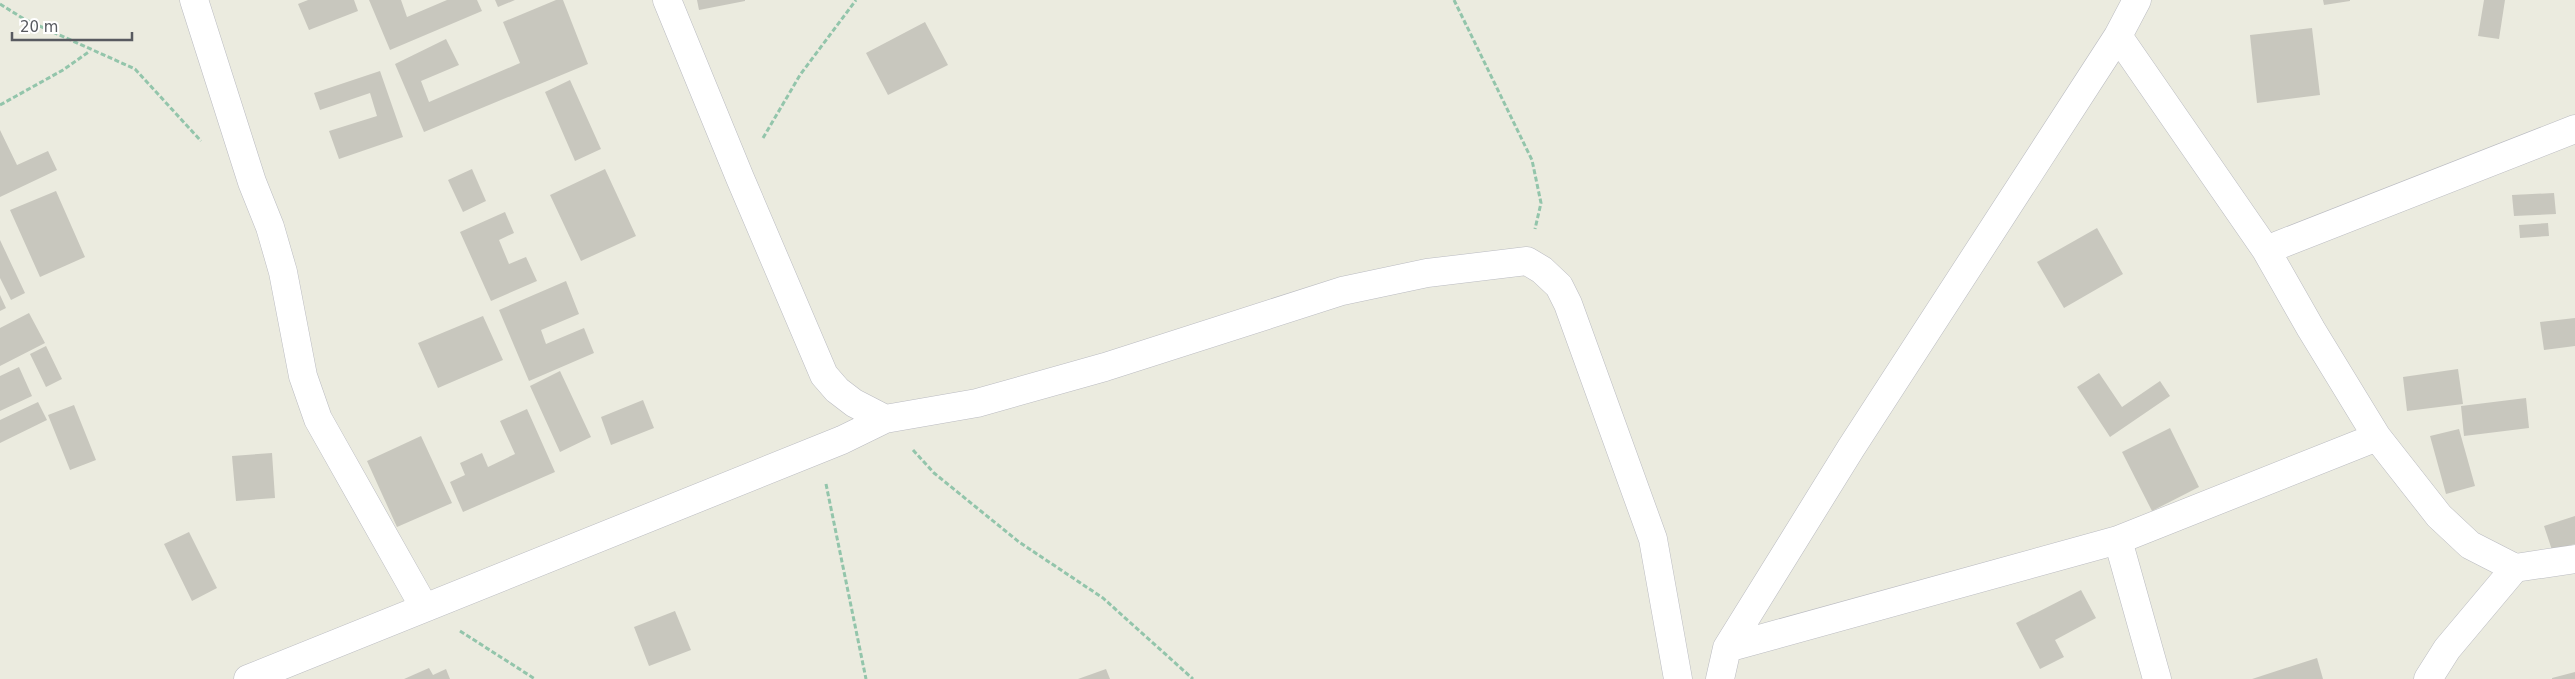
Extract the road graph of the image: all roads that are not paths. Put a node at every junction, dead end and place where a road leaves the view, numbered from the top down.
1 (194, 0) edge
2 (667, 0) edge
3 (2137, 0) edge
4 (2118, 36) junction
5 (2575, 129) edge
6 (2266, 250) junction
7 (884, 419) junction
8 (2377, 437) junction
9 (2118, 540) junction
10 (2575, 559) edge
11 (2515, 568) junction
12 (424, 607) junction
13 (1727, 648) junction
14 (248, 679) edge
15 (1678, 679) edge
16 (1720, 679) edge
17 (2157, 679) edge
18 (2428, 679) edge

1 - 12 street
2 - 7 street
3 - 4 street
4 - 6 street
4 - 13 street
5 - 6 street
6 - 8 street
7 - 12 street
7 - 15 street
8 - 9 street
8 - 11 street
9 - 13 street
9 - 17 street
10 - 11 street
11 - 18 street
12 - 14 street
13 - 16 street

